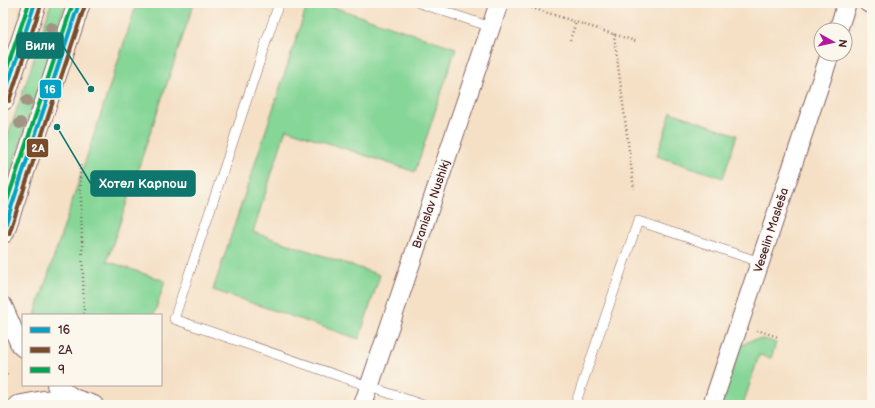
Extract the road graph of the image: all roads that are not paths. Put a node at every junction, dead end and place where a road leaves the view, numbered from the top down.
1 (35, 3) edge
2 (79, 3) edge
3 (279, 3) edge
4 (419, 3) edge
5 (499, 3) edge
6 (846, 3) edge
7 (868, 3) edge
8 (872, 4) edge
9 (840, 22) edge
10 (490, 27) junction
11 (827, 62) edge
12 (3, 99) edge
13 (3, 232) edge
14 (760, 262) junction
15 (3, 306) edge
16 (22, 347) edge
17 (57, 386) edge
18 (370, 386) junction
19 (73, 398) junction
20 (17, 405) edge
21 (94, 405) edge
22 (364, 405) edge
23 (423, 405) edge
24 (575, 405) edge
25 (712, 405) edge

1 - 12 street
2 - 13 street
3 - 18 lane
4 - 10 lane
5 - 10 street, Branislav Nushikj
6 - 9 street
7 - 8 street
10 - 18 street, Branislav Nushikj
11 - 14 street, Veselin Masleša
14 - 24 lane
14 - 25 street, Veselin Masleša
15 - 16 street
17 - 19 street
18 - 22 street, Branislav Nushikj
18 - 23 lane
19 - 20 street
19 - 21 street

